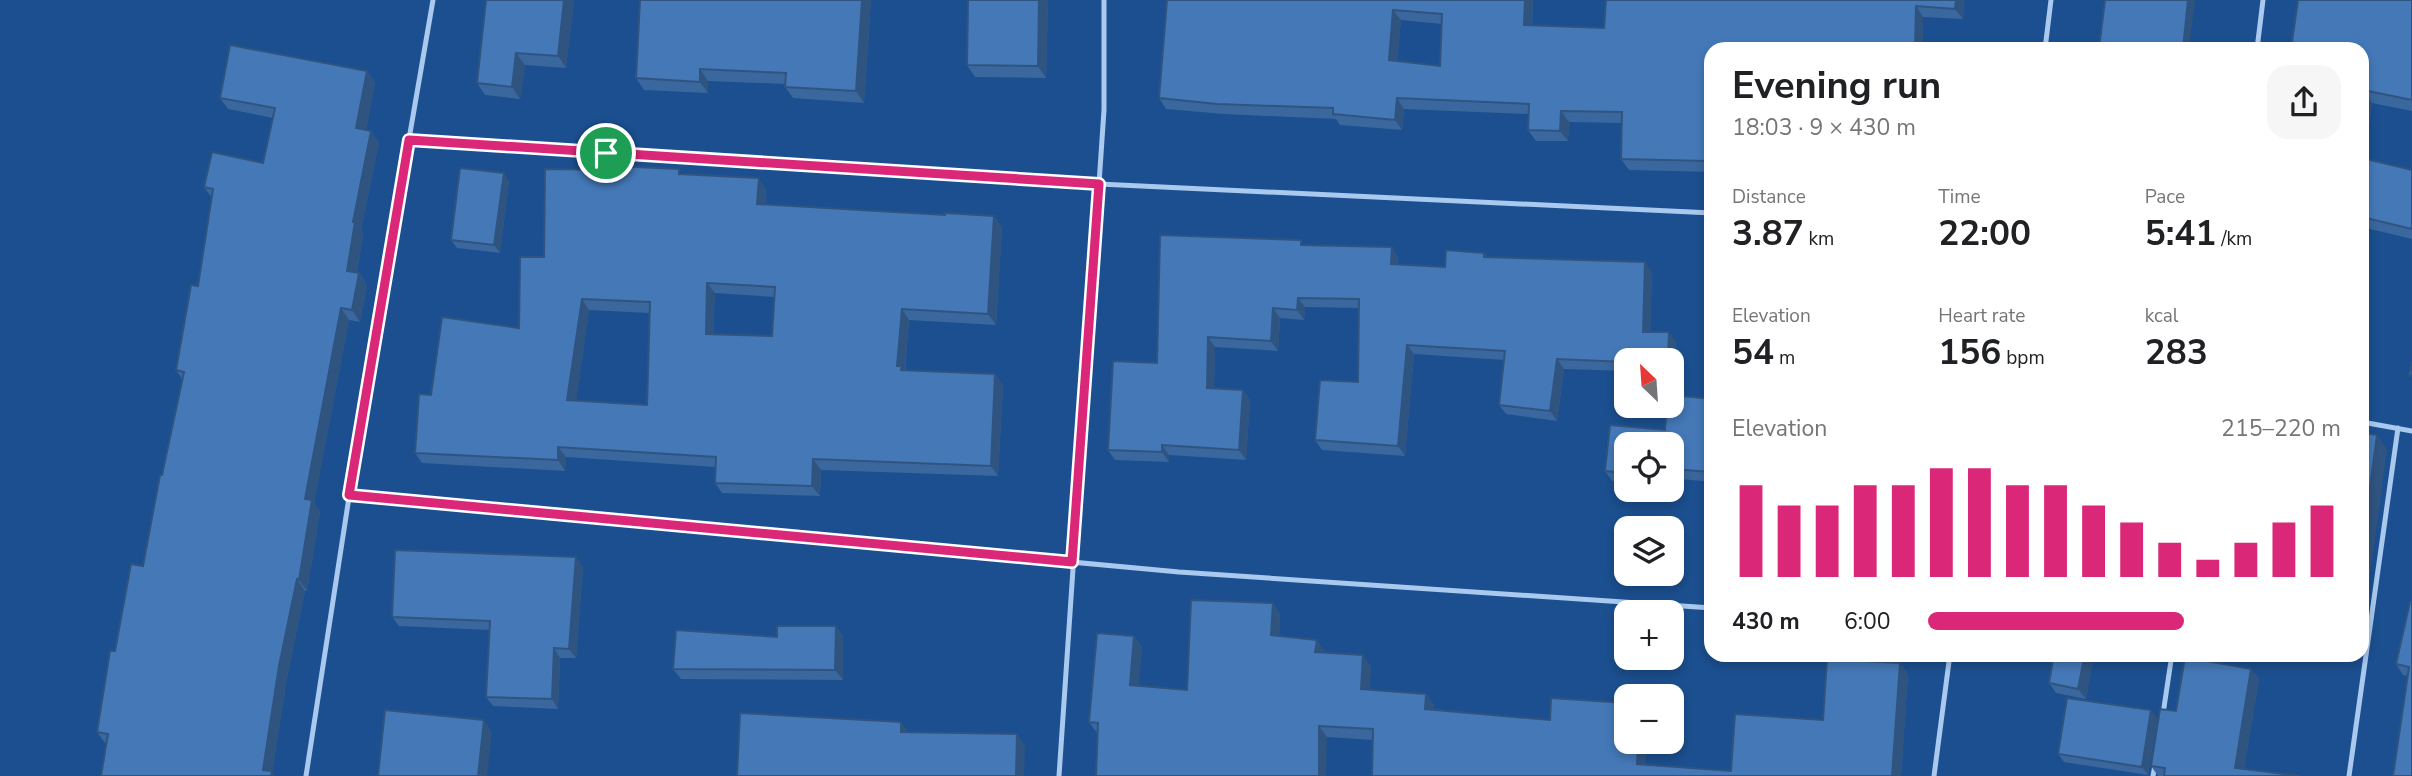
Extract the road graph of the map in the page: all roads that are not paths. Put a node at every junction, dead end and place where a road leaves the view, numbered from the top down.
1 (433, 0) edge
2 (1104, 0) edge
3 (2051, 0) edge
4 (2263, 0) edge
5 (2046, 42) edge
6 (2258, 42) edge
7 (409, 140) junction
8 (1099, 184) junction
9 (1704, 213) edge
10 (2369, 423) edge
11 (2398, 428) junction
12 (2412, 431) edge
13 (349, 495) junction
14 (1072, 562) junction
15 (1704, 607) edge
16 (2369, 634) edge
17 (1949, 662) edge
18 (2171, 662) edge
19 (2365, 662) edge
20 (2161, 722) edge
21 (2155, 762) edge
22 (306, 776) edge
23 (1059, 776) edge
24 (1934, 776) edge
25 (2153, 776) edge
26 (2349, 776) edge

1 - 7 lane
2 - 8 lane
3 - 5 lane
4 - 6 lane
7 - 8 lane
7 - 13 lane
8 - 9 lane
8 - 14 lane
10 - 11 lane
11 - 12 lane
11 - 16 lane
13 - 14 lane
13 - 22 lane
14 - 15 lane
14 - 23 lane
17 - 24 lane
18 - 20 lane
19 - 26 lane
21 - 25 lane

